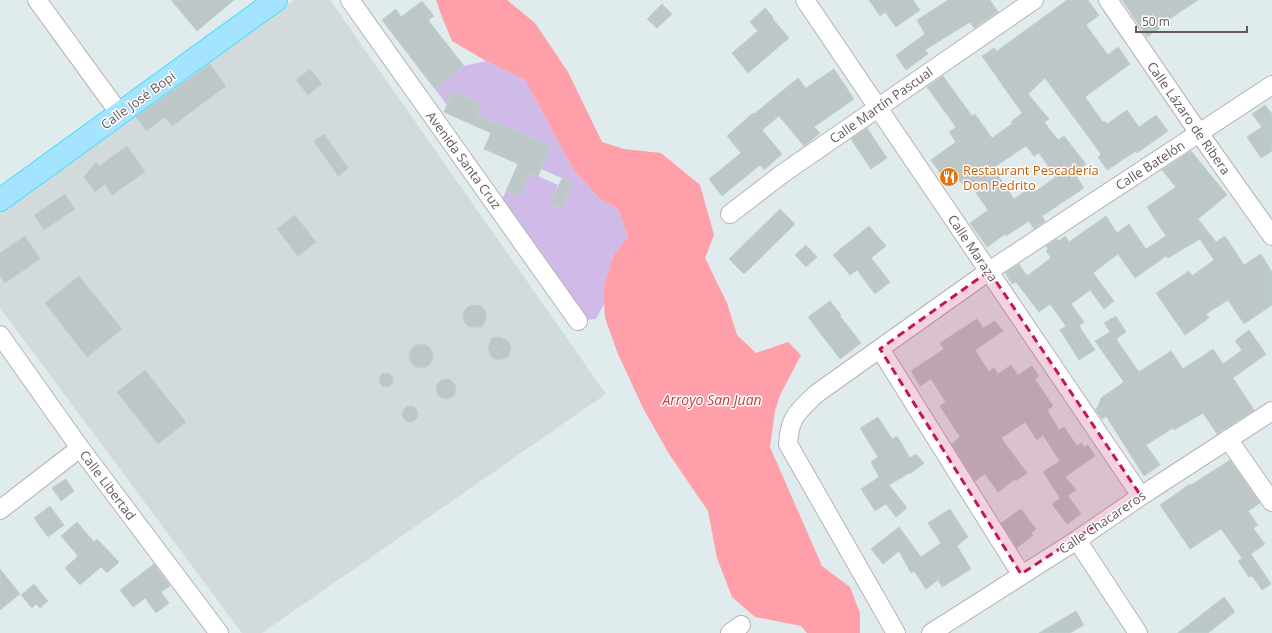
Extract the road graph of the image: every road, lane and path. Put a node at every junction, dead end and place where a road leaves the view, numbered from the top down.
1 (37, 0) edge
2 (276, 0) edge
3 (350, 0) edge
4 (806, 0) edge
5 (1034, 0) edge
6 (1108, 0) edge
7 (1272, 85) edge
8 (878, 108) junction
9 (120, 114) junction
10 (1199, 133) junction
11 (0, 200) edge
12 (730, 214) dead end
13 (1272, 236) edge
14 (988, 271) junction
15 (578, 320) dead end
16 (0, 335) edge
17 (880, 349) junction
18 (1272, 411) edge
19 (1228, 439) junction
20 (80, 448) junction
21 (1141, 496) junction
22 (1272, 502) edge
23 (0, 510) edge
24 (1077, 540) junction
25 (1021, 574) junction
26 (939, 631) edge
27 (218, 633) edge
28 (896, 633) edge
29 (1138, 633) edge

1 - 9 street
2 - 9 main road, Calle José Bopi
3 - 15 street, Avenida Santa Cruz
4 - 8 street, Calle Maraza
5 - 8 street, Calle Martín Pascual
6 - 10 street, Calle Lázaro de Ribera
7 - 10 street, Calle Batelón
8 - 12 street, Calle Martín Pascual
8 - 14 street, Calle Maraza
9 - 11 main road, Calle José Bopi
10 - 13 street, Calle Lázaro de Ribera
10 - 14 street, Calle Batelón
14 - 17 street, Calle Batelón
14 - 21 street, Calle Maraza
16 - 20 street, Calle Libertad
17 - 25 street
17 - 28 street, Calle Batelón
18 - 19 street, Calle Chacareros
19 - 21 street, Calle Chacareros
19 - 22 street
20 - 23 street
20 - 27 street, Calle Libertad
21 - 24 street, Calle Chacareros
24 - 25 street, Calle Chacareros
24 - 29 street
25 - 26 street, Calle Chacareros

